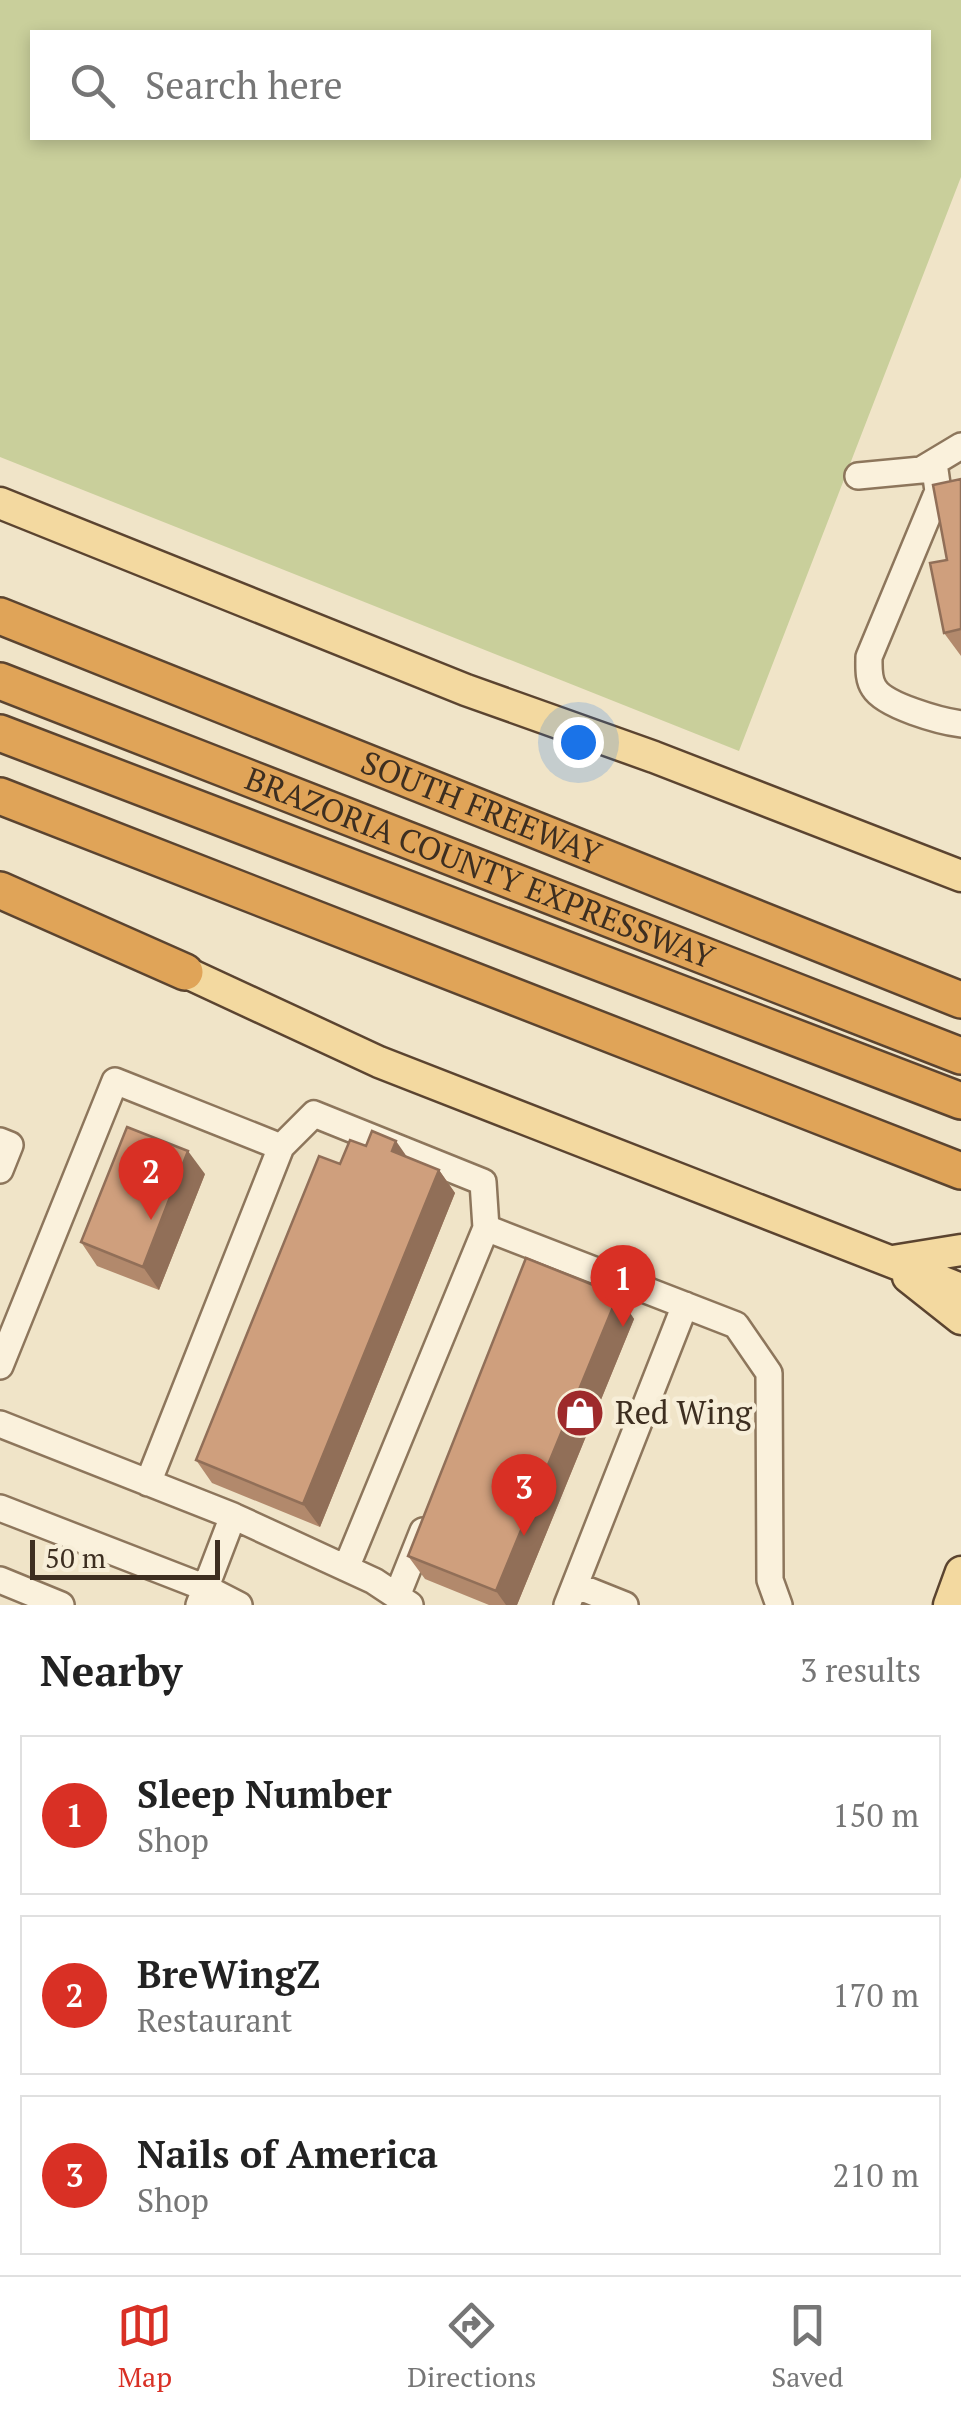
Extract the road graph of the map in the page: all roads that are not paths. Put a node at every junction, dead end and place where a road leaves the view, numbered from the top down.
1 (961, 446) edge
2 (934, 463) junction
3 (858, 476) dead end
4 (0, 503) edge
5 (0, 616) edge
6 (0, 682) edge
7 (961, 724) edge
8 (0, 733) edge
9 (0, 796) edge
10 (904, 854) junction
11 (961, 876) edge
12 (0, 890) edge
13 (961, 894) edge
14 (185, 972) joint
15 (961, 1000) edge
16 (961, 1056) edge
17 (961, 1101) edge
18 (0, 1141) edge
19 (282, 1147) junction
20 (953, 1168) edge
21 (0, 1170) edge
22 (486, 1228) junction
23 (961, 1250) edge
24 (890, 1262) junction
25 (961, 1289) edge
26 (685, 1305) junction
27 (961, 1320) edge
28 (0, 1366) edge
29 (0, 1424) edge
30 (148, 1483) junction
31 (434, 1505) edge
32 (0, 1508) edge
33 (233, 1516) junction
34 (346, 1568) junction
35 (961, 1572) edge
36 (0, 1580) edge
37 (571, 1595) edge
38 (202, 1596) edge
39 (403, 1600) edge
40 (61, 1605) edge
41 (239, 1605) edge
42 (626, 1605) edge
43 (779, 1605) edge
44 (948, 1605) edge

1 - 2 street
2 - 3 street
2 - 7 street
4 - 10 main road
5 - 15 highway, SOUTH FREEWAY
6 - 16 highway, BRAZORIA COUNTY EXPRESSWAY
8 - 17 highway, BRAZORIA COUNTY EXPRESSWAY
9 - 20 highway
10 - 11 main road
10 - 13 main road
12 - 14 highway
14 - 24 main road
18 - 21 street
19 - 22 street
19 - 28 street
19 - 30 street
22 - 26 street
22 - 34 street
23 - 24 main road
24 - 25 main road
24 - 27 main road
26 - 37 street
26 - 43 street
29 - 30 street
30 - 33 street
31 - 39 street
32 - 38 street
33 - 34 street
33 - 38 street
34 - 39 street
35 - 44 main road
36 - 40 street
37 - 42 street
38 - 41 street

